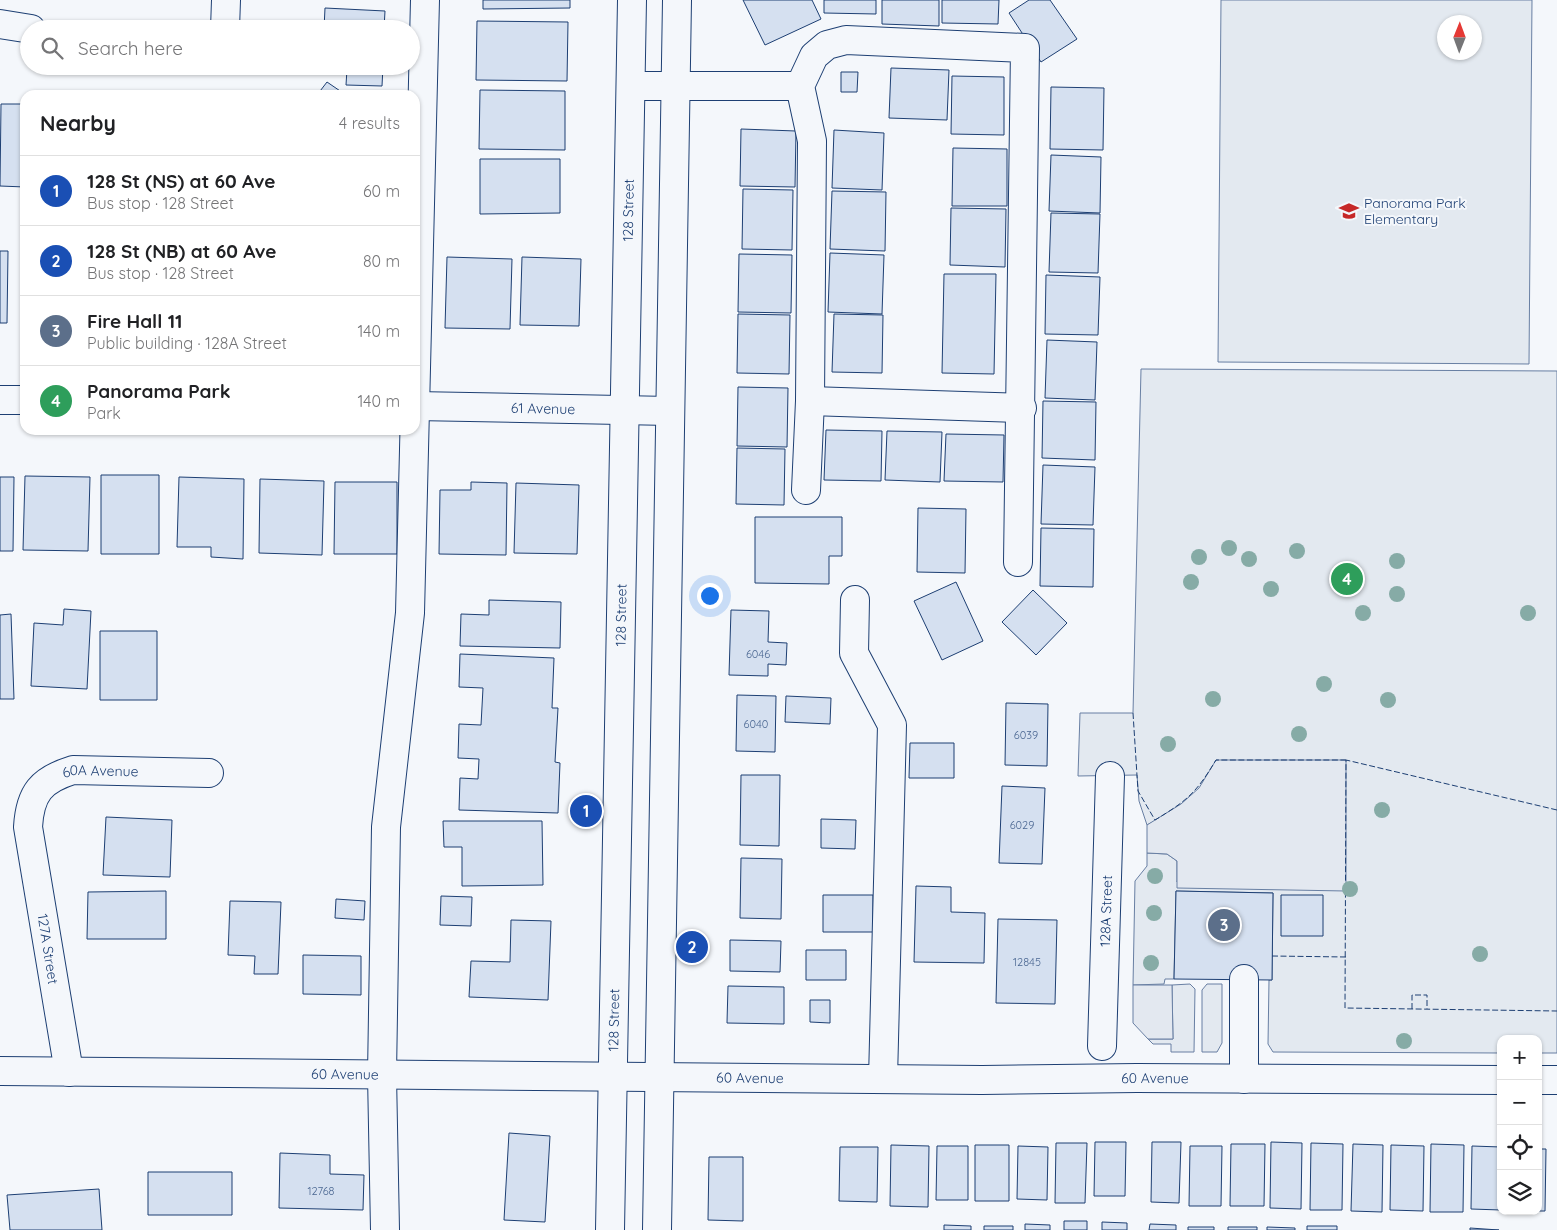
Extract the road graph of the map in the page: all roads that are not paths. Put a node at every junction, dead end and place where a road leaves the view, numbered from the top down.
1 (226, 0) edge
2 (425, 0) edge
3 (632, 0) edge
4 (677, 0) edge
5 (225, 20) edge
6 (0, 24) edge
7 (20, 27) edge
8 (631, 86) junction
9 (676, 86) junction
10 (800, 86) junction
11 (420, 226) edge
12 (0, 400) edge
13 (20, 400) edge
14 (810, 400) junction
15 (420, 406) edge
16 (1022, 408) junction
17 (624, 410) junction
18 (670, 411) junction
19 (415, 435) edge
20 (806, 490) dead end
21 (1018, 562) dead end
22 (855, 600) dead end
23 (209, 773) dead end
24 (1110, 776) dead end
25 (28, 827) joint
26 (1244, 979) dead end
27 (1102, 1046) dead end
28 (0, 1070) edge
29 (69, 1072) junction
30 (382, 1075) junction
31 (613, 1077) junction
32 (660, 1077) junction
33 (883, 1079) junction
34 (1244, 1079) junction
35 (1497, 1080) edge
36 (1542, 1080) edge
37 (1557, 1080) edge
38 (385, 1230) edge
39 (610, 1230) edge
40 (657, 1230) edge

1 - 5 street
2 - 11 street
3 - 8 street, 128 Street
4 - 9 street
6 - 7 street
8 - 9 street
8 - 17 street, 128 Street
9 - 10 street
9 - 18 street
10 - 14 street
10 - 16 street
12 - 13 street
14 - 16 street
14 - 20 street
15 - 17 street, 61 Avenue
16 - 21 street
17 - 18 street, 61 Avenue
17 - 31 street, 128 Street
18 - 32 street
19 - 30 street
22 - 33 street
23 - 25 street, 60A Avenue
24 - 27 street, 128A Street
25 - 29 street, 127A Street
26 - 34 street
28 - 29 street, 60 Avenue
29 - 30 street, 60 Avenue
30 - 31 street, 60 Avenue
30 - 38 street
31 - 32 street, 60 Avenue
31 - 39 street, 128 Street
32 - 33 street, 60 Avenue
32 - 40 street
33 - 34 street, 60 Avenue
34 - 35 street, 60 Avenue
36 - 37 street

